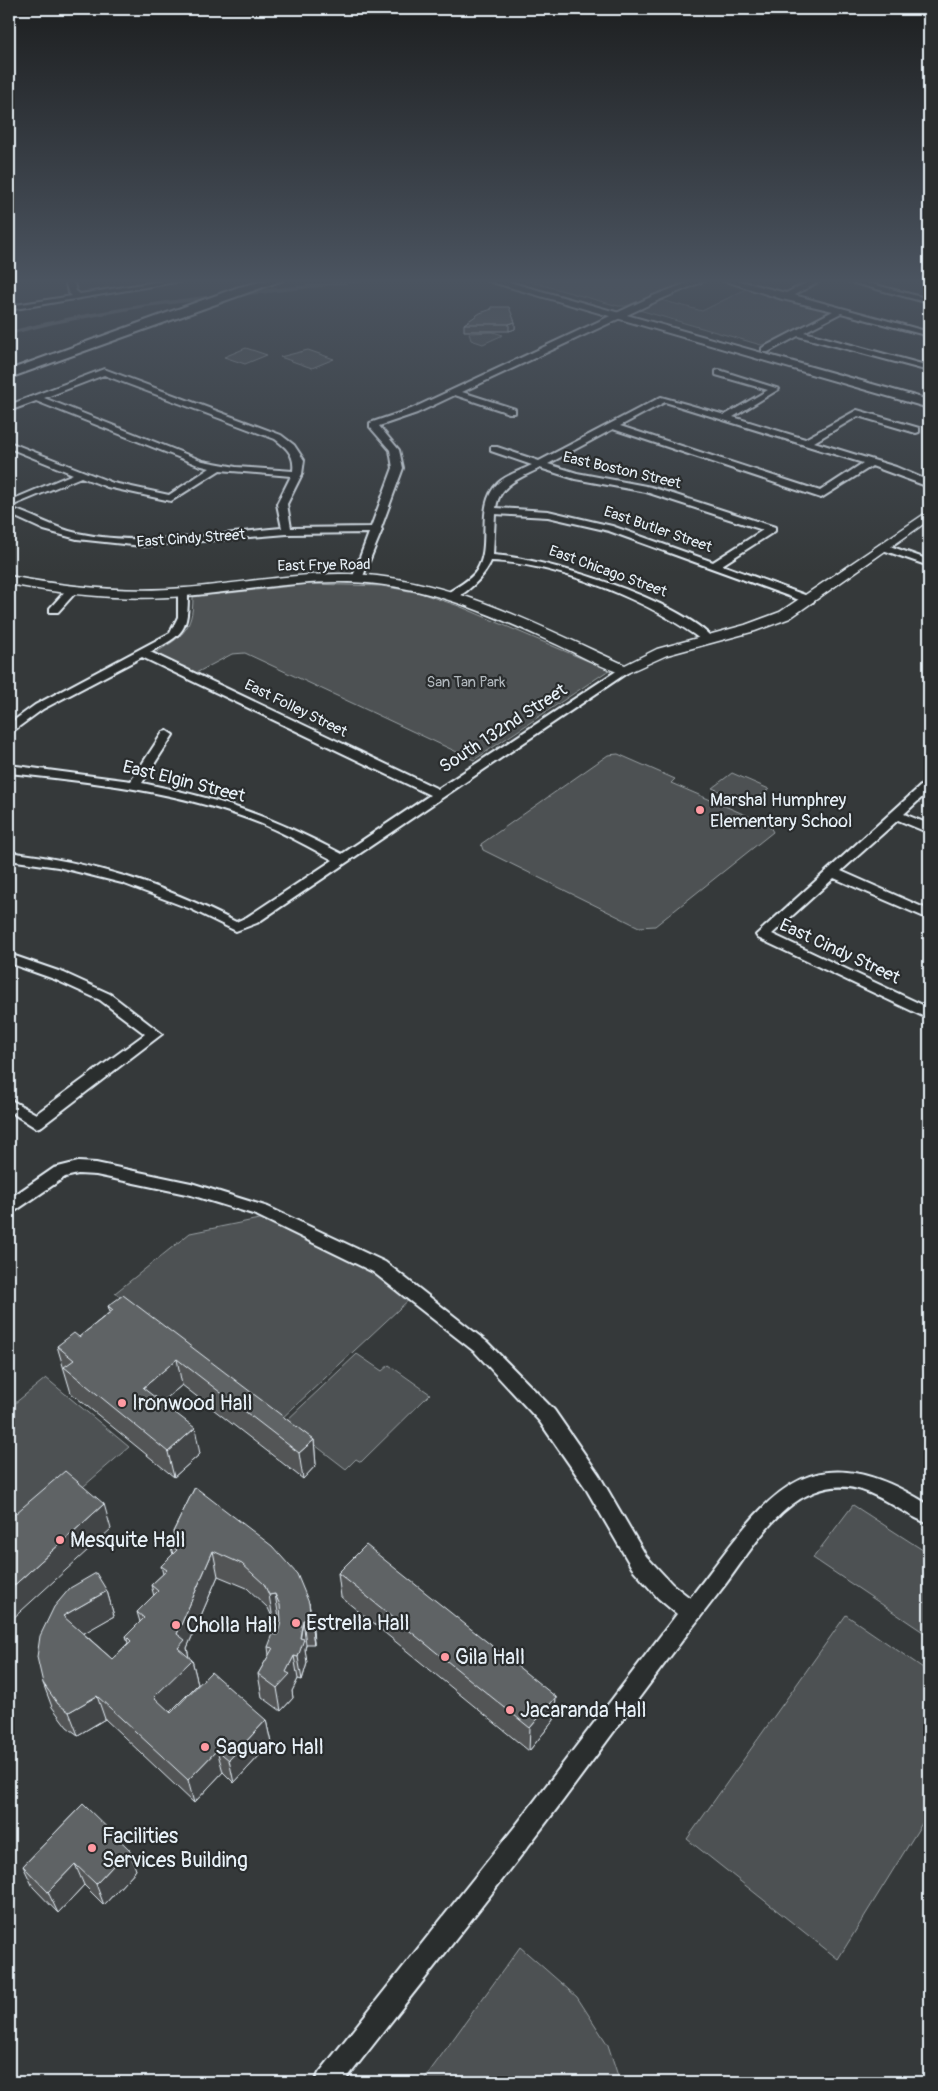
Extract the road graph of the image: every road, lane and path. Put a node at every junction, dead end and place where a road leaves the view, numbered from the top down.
1 (89, 378) edge
2 (119, 378) edge
3 (485, 378) edge
4 (735, 378) edge
5 (839, 378) edge
6 (864, 378) edge
7 (454, 392) junction
8 (929, 396) edge
9 (36, 398) junction
10 (929, 404) edge
11 (9, 408) edge
12 (512, 412) dead end
13 (726, 418) junction
14 (611, 426) junction
15 (916, 430) dead end
16 (807, 442) junction
17 (9, 445) edge
18 (494, 449) dead end
19 (871, 462) junction
20 (536, 464) junction
21 (217, 467) junction
22 (80, 474) junction
23 (296, 474) junction
24 (929, 484) edge
25 (9, 504) edge
26 (9, 511) edge
27 (491, 511) junction
28 (929, 515) edge
29 (377, 530) junction
30 (287, 531) junction
31 (884, 546) junction
32 (486, 558) junction
33 (929, 563) edge
34 (714, 566) junction
35 (357, 579) junction
36 (9, 580) edge
37 (72, 590) junction
38 (183, 592) junction
39 (450, 596) junction
40 (809, 600) junction
41 (54, 610) dead end
42 (708, 640) junction
43 (141, 652) junction
44 (625, 670) junction
45 (9, 730) edge
46 (167, 735) dead end
47 (9, 768) edge
48 (136, 783) junction
49 (929, 785) edge
50 (438, 794) junction
51 (896, 815) junction
52 (929, 829) edge
53 (9, 856) edge
54 (341, 859) junction
55 (832, 872) junction
56 (929, 915) edge
57 (9, 958) edge
58 (929, 1014) edge
59 (9, 1104) edge
60 (9, 1207) edge
61 (929, 1515) edge
62 (691, 1612) junction
63 (328, 2082) edge

1 - 9 street
2 - 23 street
3 - 7 street
4 - 13 street
5 - 10 main road
6 - 8 main road
7 - 12 street
7 - 29 street
9 - 11 street
9 - 21 street
13 - 14 street
13 - 16 street
14 - 19 street
14 - 20 street
15 - 16 street
16 - 19 street
17 - 22 street
18 - 20 street, East Boston Street
19 - 24 street
20 - 27 street
20 - 34 street, East Boston Street
21 - 22 street
21 - 23 street
22 - 25 street
23 - 30 street
26 - 30 street, East Cindy Street
27 - 32 street
27 - 34 street, East Butler Street
28 - 31 street
29 - 30 street, East Cindy Street
29 - 35 street
31 - 33 street
31 - 40 street
32 - 39 street
32 - 42 street, East Chicago Street
34 - 40 street, East Butler Street
35 - 38 street, East Frye Road
35 - 39 street, East Frye Road
36 - 37 street, East Frye Road
37 - 38 street, East Frye Road
37 - 41 street
38 - 43 street
39 - 44 street, East Frye Road
40 - 42 street, South 132nd Street
42 - 44 street, South 132nd Street
43 - 45 street
43 - 50 street, East Folley Street
44 - 50 street, South 132nd Street
46 - 48 street
47 - 48 street, East Elgin Street
48 - 54 street, East Elgin Street
49 - 51 street
50 - 54 street, South 132nd Street
51 - 52 street
51 - 55 street
53 - 54 street, South 132nd Street
55 - 56 street
55 - 58 street, East Cindy Street
57 - 59 street
60 - 62 street
61 - 62 street
62 - 63 street

